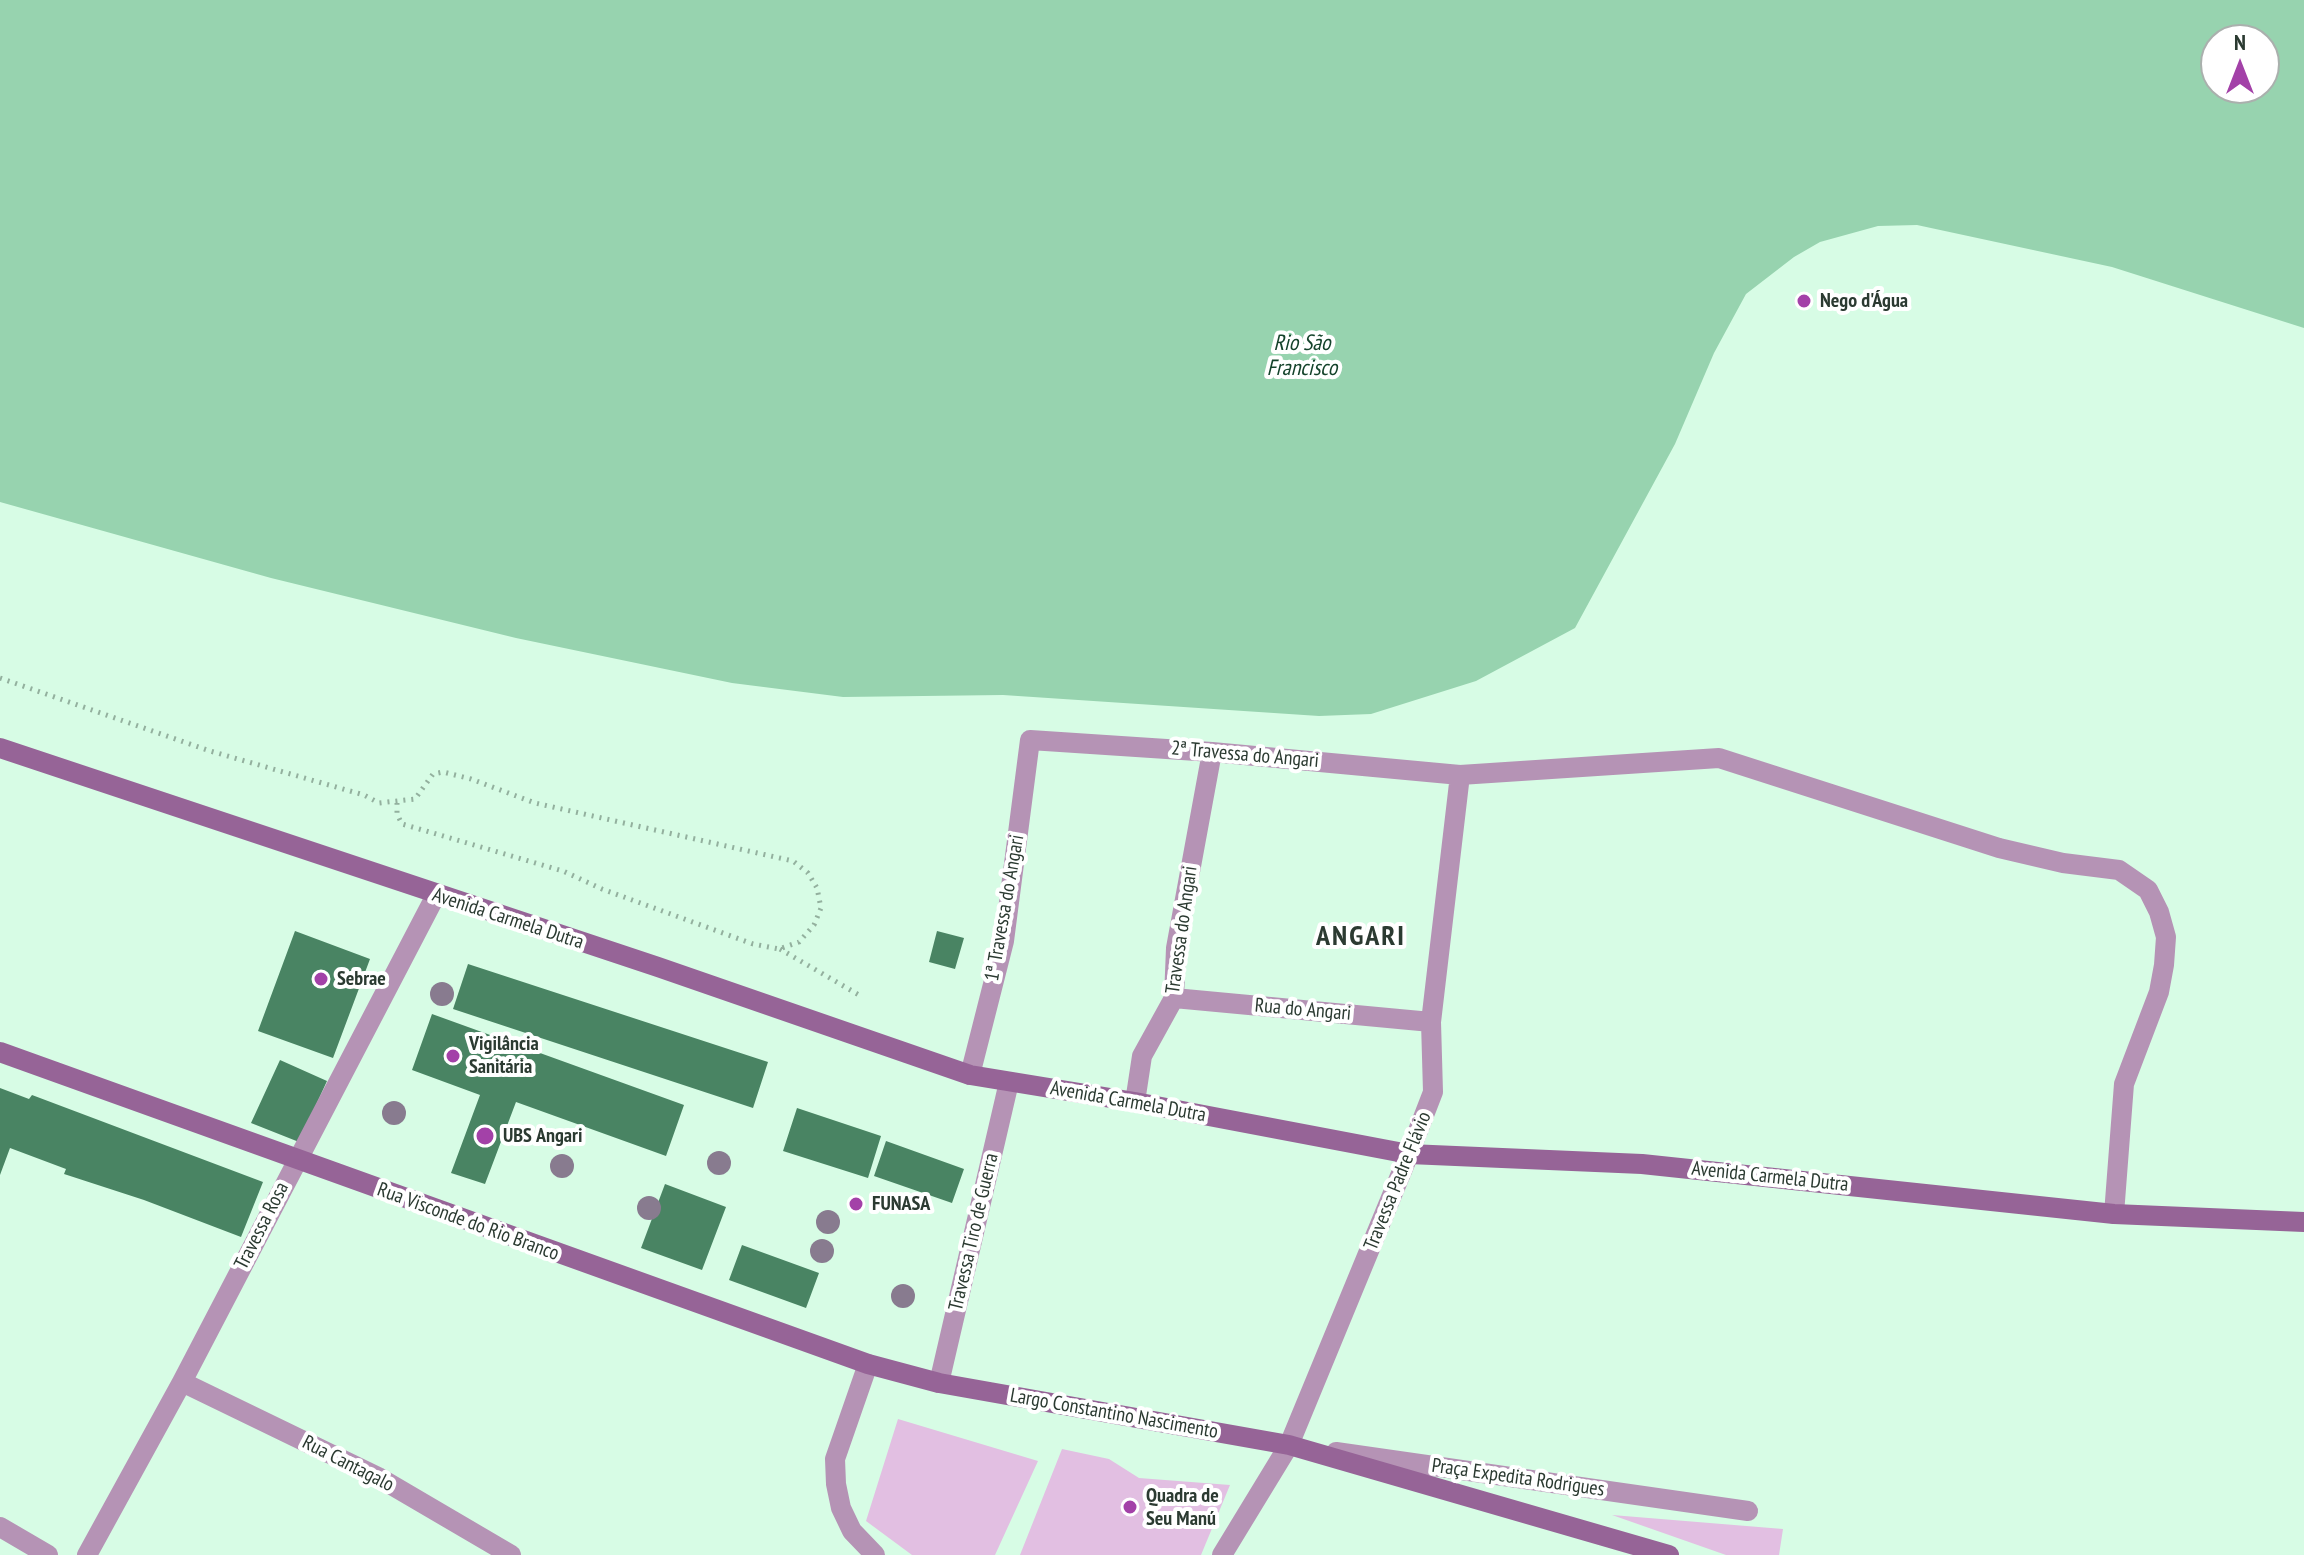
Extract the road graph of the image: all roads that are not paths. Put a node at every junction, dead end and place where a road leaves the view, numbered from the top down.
1 (1030, 740) joint
2 (0, 748) edge
3 (1212, 752) junction
4 (1460, 775) junction
5 (436, 895) junction
6 (1174, 998) junction
7 (1431, 1022) junction
8 (0, 1052) edge
9 (970, 1075) junction
10 (1009, 1082) junction
11 (1135, 1102) junction
12 (1409, 1154) junction
13 (296, 1160) junction
14 (2114, 1214) junction
15 (2304, 1222) edge
16 (868, 1364) junction
17 (182, 1382) junction
18 (939, 1383) junction
19 (1289, 1445) junction
20 (1748, 1511) dead end
21 (0, 1527) edge
22 (48, 1555) edge
23 (87, 1555) edge
24 (511, 1555) edge
25 (875, 1555) edge
26 (1222, 1555) edge
27 (1669, 1555) edge

1 - 3 street, 2ª Travessa do Angari
1 - 9 street, 1ª Travessa do Angari
2 - 5 street, Avenida Carmela Dutra
3 - 4 street, 2ª Travessa do Angari
3 - 6 street, Travessa do Angari
4 - 7 street, Travessa Padre Flávio
4 - 14 street, 2ª Travessa do Angari
5 - 9 street, Avenida Carmela Dutra
5 - 13 street, Travessa Rosa
6 - 7 street, Rua do Angari
6 - 11 street, Travessa do Angari
7 - 12 street, Travessa Padre Flávio
8 - 13 street, Rua Visconde do Rio Branco
9 - 10 street, Avenida Carmela Dutra
10 - 11 street, Avenida Carmela Dutra
10 - 18 street, Travessa Tiro de Guerra
11 - 12 street, Avenida Carmela Dutra
12 - 14 street, Avenida Carmela Dutra
12 - 19 street, Travessa Padre Flávio
13 - 16 street, Rua Visconde do Rio Branco
13 - 17 street, Travessa Rosa
14 - 15 street, Avenida Carmela Dutra
16 - 18 street, Rua Visconde do Rio Branco
16 - 25 street
17 - 23 street, Travessa Rosa
17 - 24 street, Rua Cantagalo
18 - 19 street, Largo Constantino Nascimento
19 - 20 street, Praça Expedita Rodrigues
19 - 26 street, Travessa Padre Flávio
19 - 27 street, Largo Constantino Nascimento
21 - 22 street

